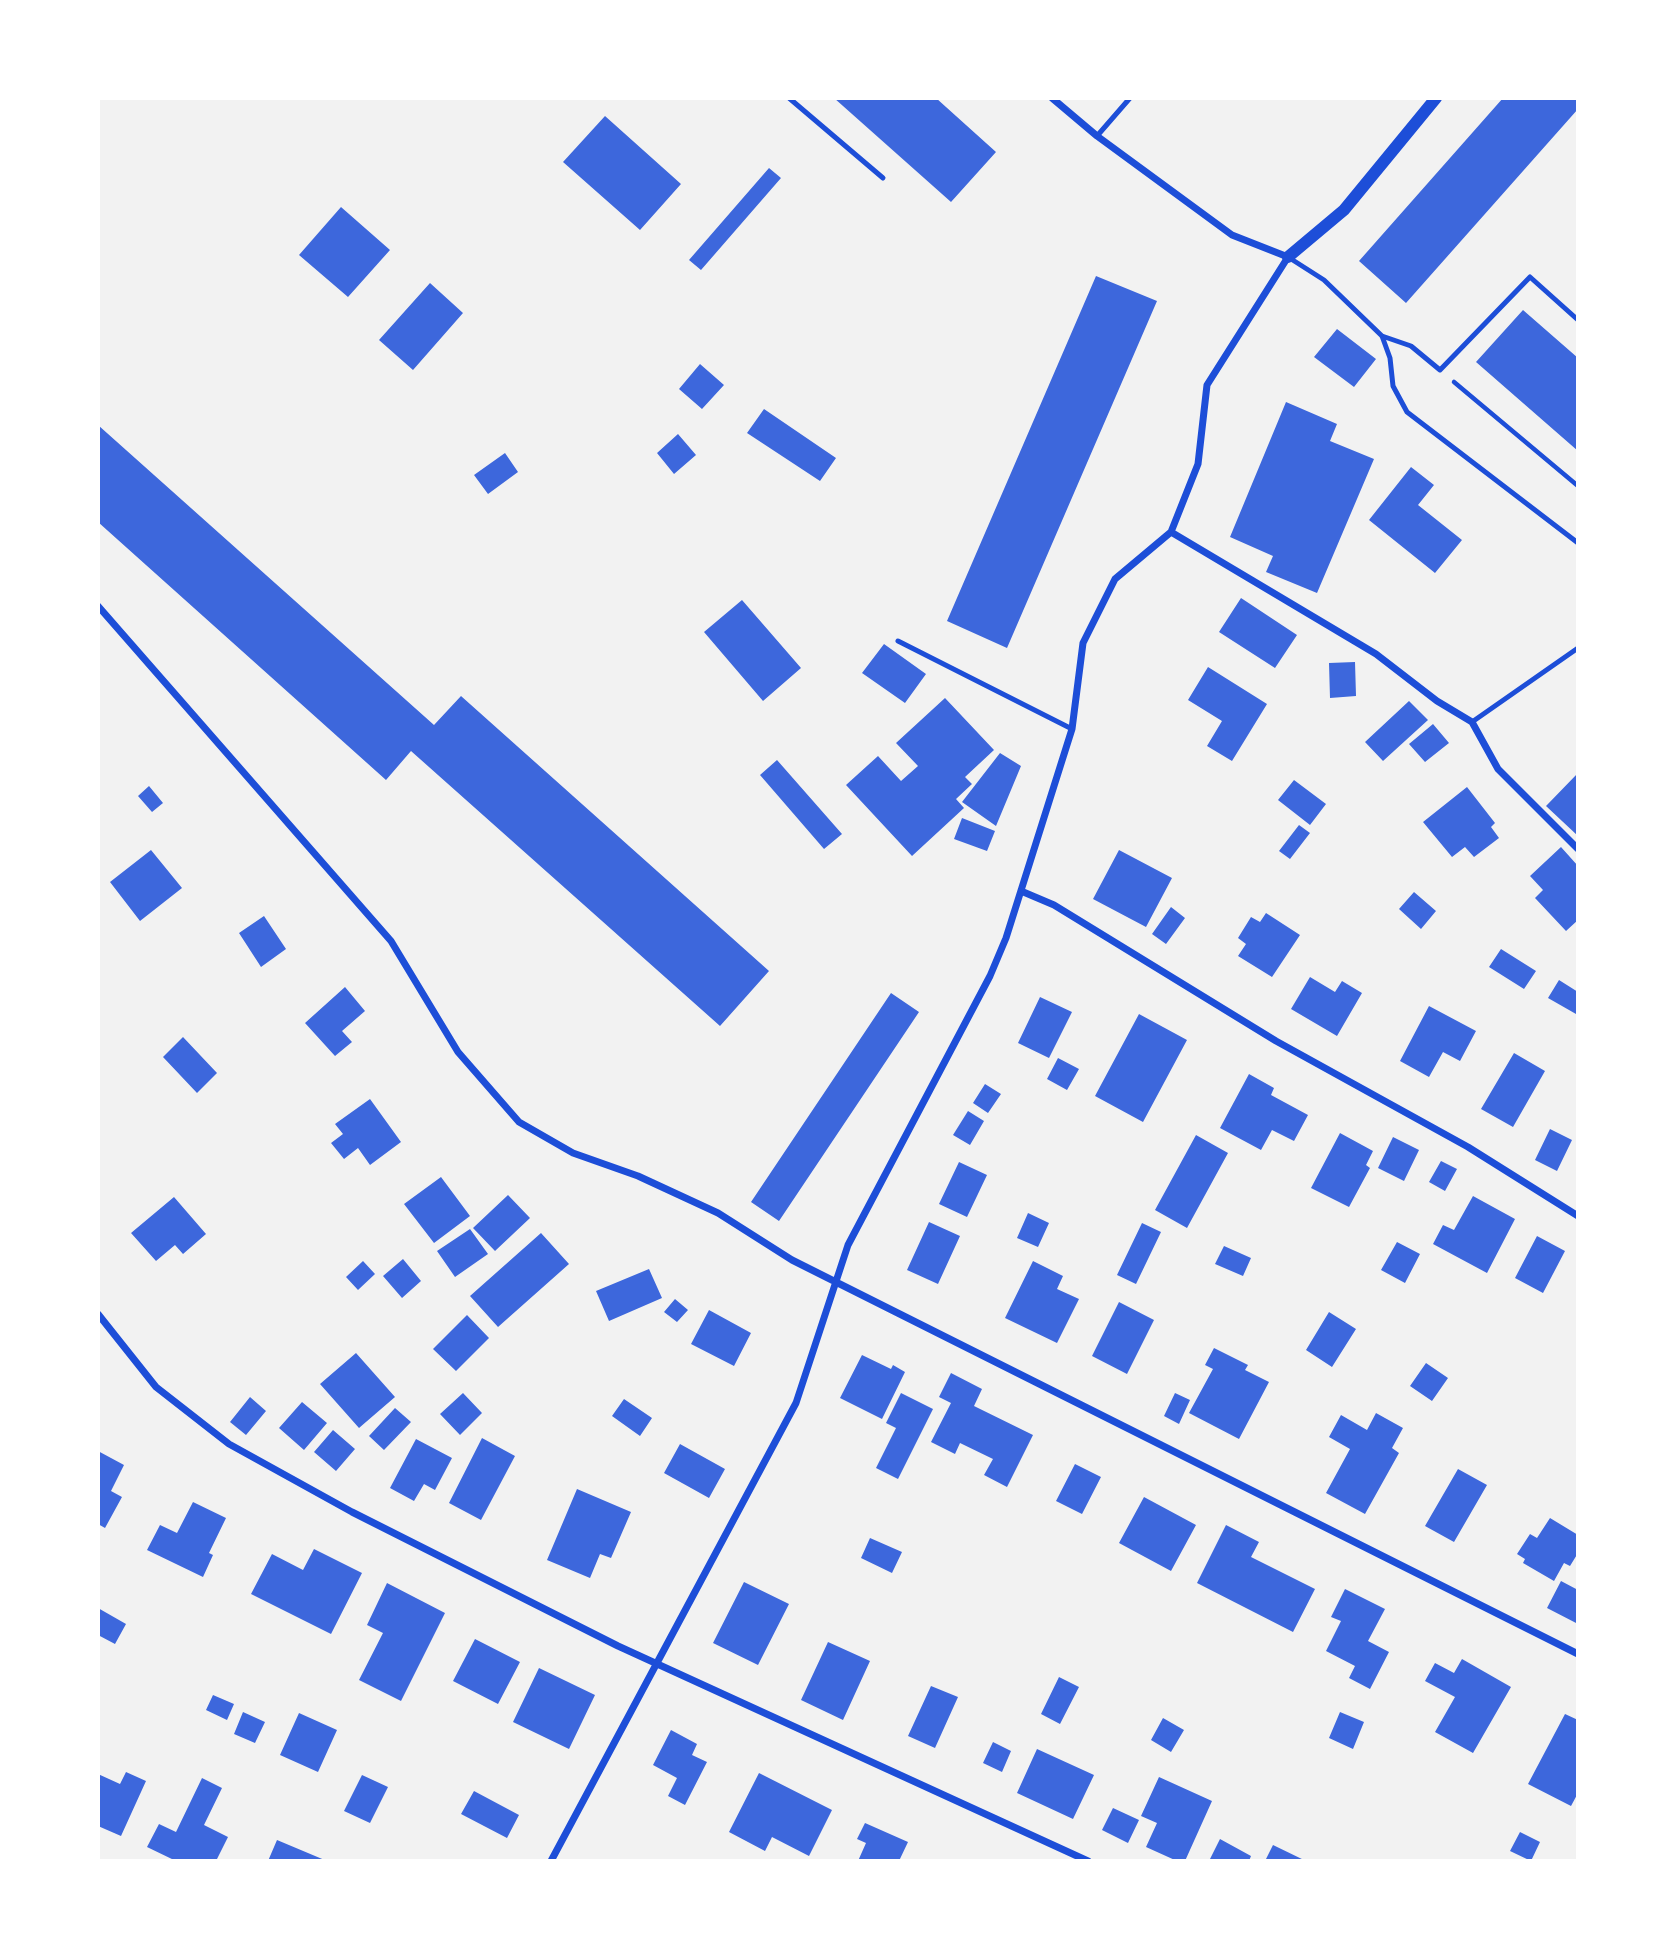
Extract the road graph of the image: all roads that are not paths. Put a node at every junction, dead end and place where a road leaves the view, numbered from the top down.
1 (789, 98) edge
2 (1052, 98) edge
3 (1130, 98) edge
4 (1436, 98) edge
5 (1097, 136) junction
6 (883, 178) dead end
7 (1289, 257) junction
8 (1578, 320) edge
9 (1382, 336) junction
10 (1171, 532) junction
11 (1578, 544) edge
12 (98, 606) edge
13 (898, 640) dead end
14 (1578, 648) edge
15 (1472, 722) junction
16 (1072, 729) junction
17 (1578, 849) edge
18 (1021, 891) junction
19 (1578, 1216) edge
20 (837, 1282) junction
21 (98, 1314) edge
22 (1578, 1654) edge
23 (659, 1663) junction
24 (551, 1861) edge
25 (1088, 1861) edge

1 - 6 lane
2 - 5 street
3 - 5 lane
4 - 7 street
5 - 7 street
7 - 9 lane
7 - 10 street
8 - 9 lane
9 - 11 lane
10 - 15 street
10 - 16 street
12 - 20 street
13 - 16 lane
14 - 15 lane
15 - 17 street
16 - 18 street
18 - 19 street
18 - 20 street
20 - 22 street
20 - 23 street
21 - 23 street
23 - 24 street
23 - 25 street

